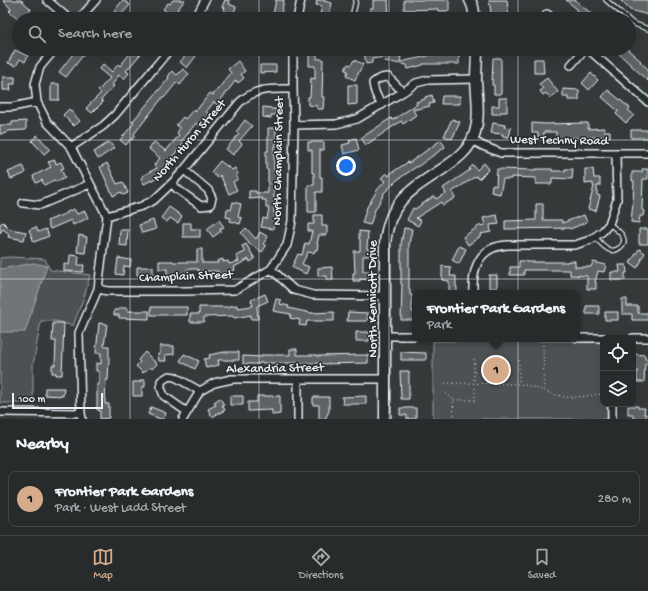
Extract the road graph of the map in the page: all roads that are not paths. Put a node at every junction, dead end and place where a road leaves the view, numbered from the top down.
1 (47, 0) edge
2 (96, 0) edge
3 (205, 0) edge
4 (301, 0) edge
5 (356, 0) edge
6 (470, 0) edge
7 (606, 0) edge
8 (61, 12) edge
9 (86, 12) edge
10 (199, 12) edge
11 (298, 12) edge
12 (353, 12) edge
13 (474, 12) edge
14 (619, 12) edge
15 (636, 24) edge
16 (648, 28) edge
17 (49, 56) edge
18 (164, 56) edge
19 (293, 56) edge
20 (477, 56) edge
21 (579, 56) edge
22 (594, 56) edge
23 (571, 65) dead end
24 (476, 79) junction
25 (293, 89) junction
26 (404, 92) junction
27 (37, 102) junction
28 (648, 102) edge
29 (382, 105) junction
30 (0, 106) edge
31 (294, 125) junction
32 (472, 140) junction
33 (71, 147) junction
34 (648, 153) edge
35 (616, 154) junction
36 (184, 170) junction
37 (172, 183) junction
38 (90, 184) junction
39 (23, 203) dead end
40 (107, 216) junction
41 (609, 224) junction
42 (595, 237) junction
43 (271, 269) junction
44 (98, 289) junction
45 (473, 290) edge
46 (385, 296) junction
47 (385, 336) junction
48 (412, 336) edge
49 (580, 338) edge
50 (600, 338) edge
51 (636, 338) edge
52 (648, 338) edge
53 (386, 379) junction
54 (298, 380) junction
55 (200, 391) junction
56 (612, 407) edge
57 (0, 412) edge
58 (187, 412) junction
59 (81, 416) edge
60 (183, 419) edge
61 (298, 419) edge
62 (385, 419) edge
63 (612, 419) edge

1 - 8 street
2 - 9 street
3 - 10 street
4 - 11 street
5 - 12 lane
6 - 13 street
7 - 14 lane
15 - 16 lane
17 - 27 street
18 - 33 street
19 - 25 street, North Champlain Street
20 - 24 street, North Kennicott Drive
21 - 23 street
22 - 28 street
24 - 26 street
24 - 32 street, North Kennicott Drive
25 - 31 street, North Champlain Street
25 - 36 street, North Huron Street
26 - 29 street
26 - 29 street
27 - 30 street
27 - 33 street
29 - 31 street
31 - 43 street, North Champlain Street
32 - 35 street, West Techny Road
32 - 46 street, North Kennicott Drive
33 - 38 street
34 - 35 street, West Techny Road
35 - 41 street
36 - 37 street, North Huron Street
36 - 37 street
37 - 40 street, North Huron Street
38 - 39 street
38 - 40 street
40 - 44 street
41 - 42 street
41 - 42 lane
42 - 45 street
43 - 44 street, Champlain Street
43 - 46 street
44 - 59 street
46 - 47 street, North Kennicott Drive
47 - 48 street
47 - 53 street, North Kennicott Drive
49 - 50 street
51 - 52 street
53 - 54 street, Alexandria Street
53 - 62 street, North Kennicott Drive
54 - 55 street, Alexandria Street
54 - 61 street
55 - 58 street
55 - 58 street
56 - 63 street
57 - 59 street
58 - 60 street

